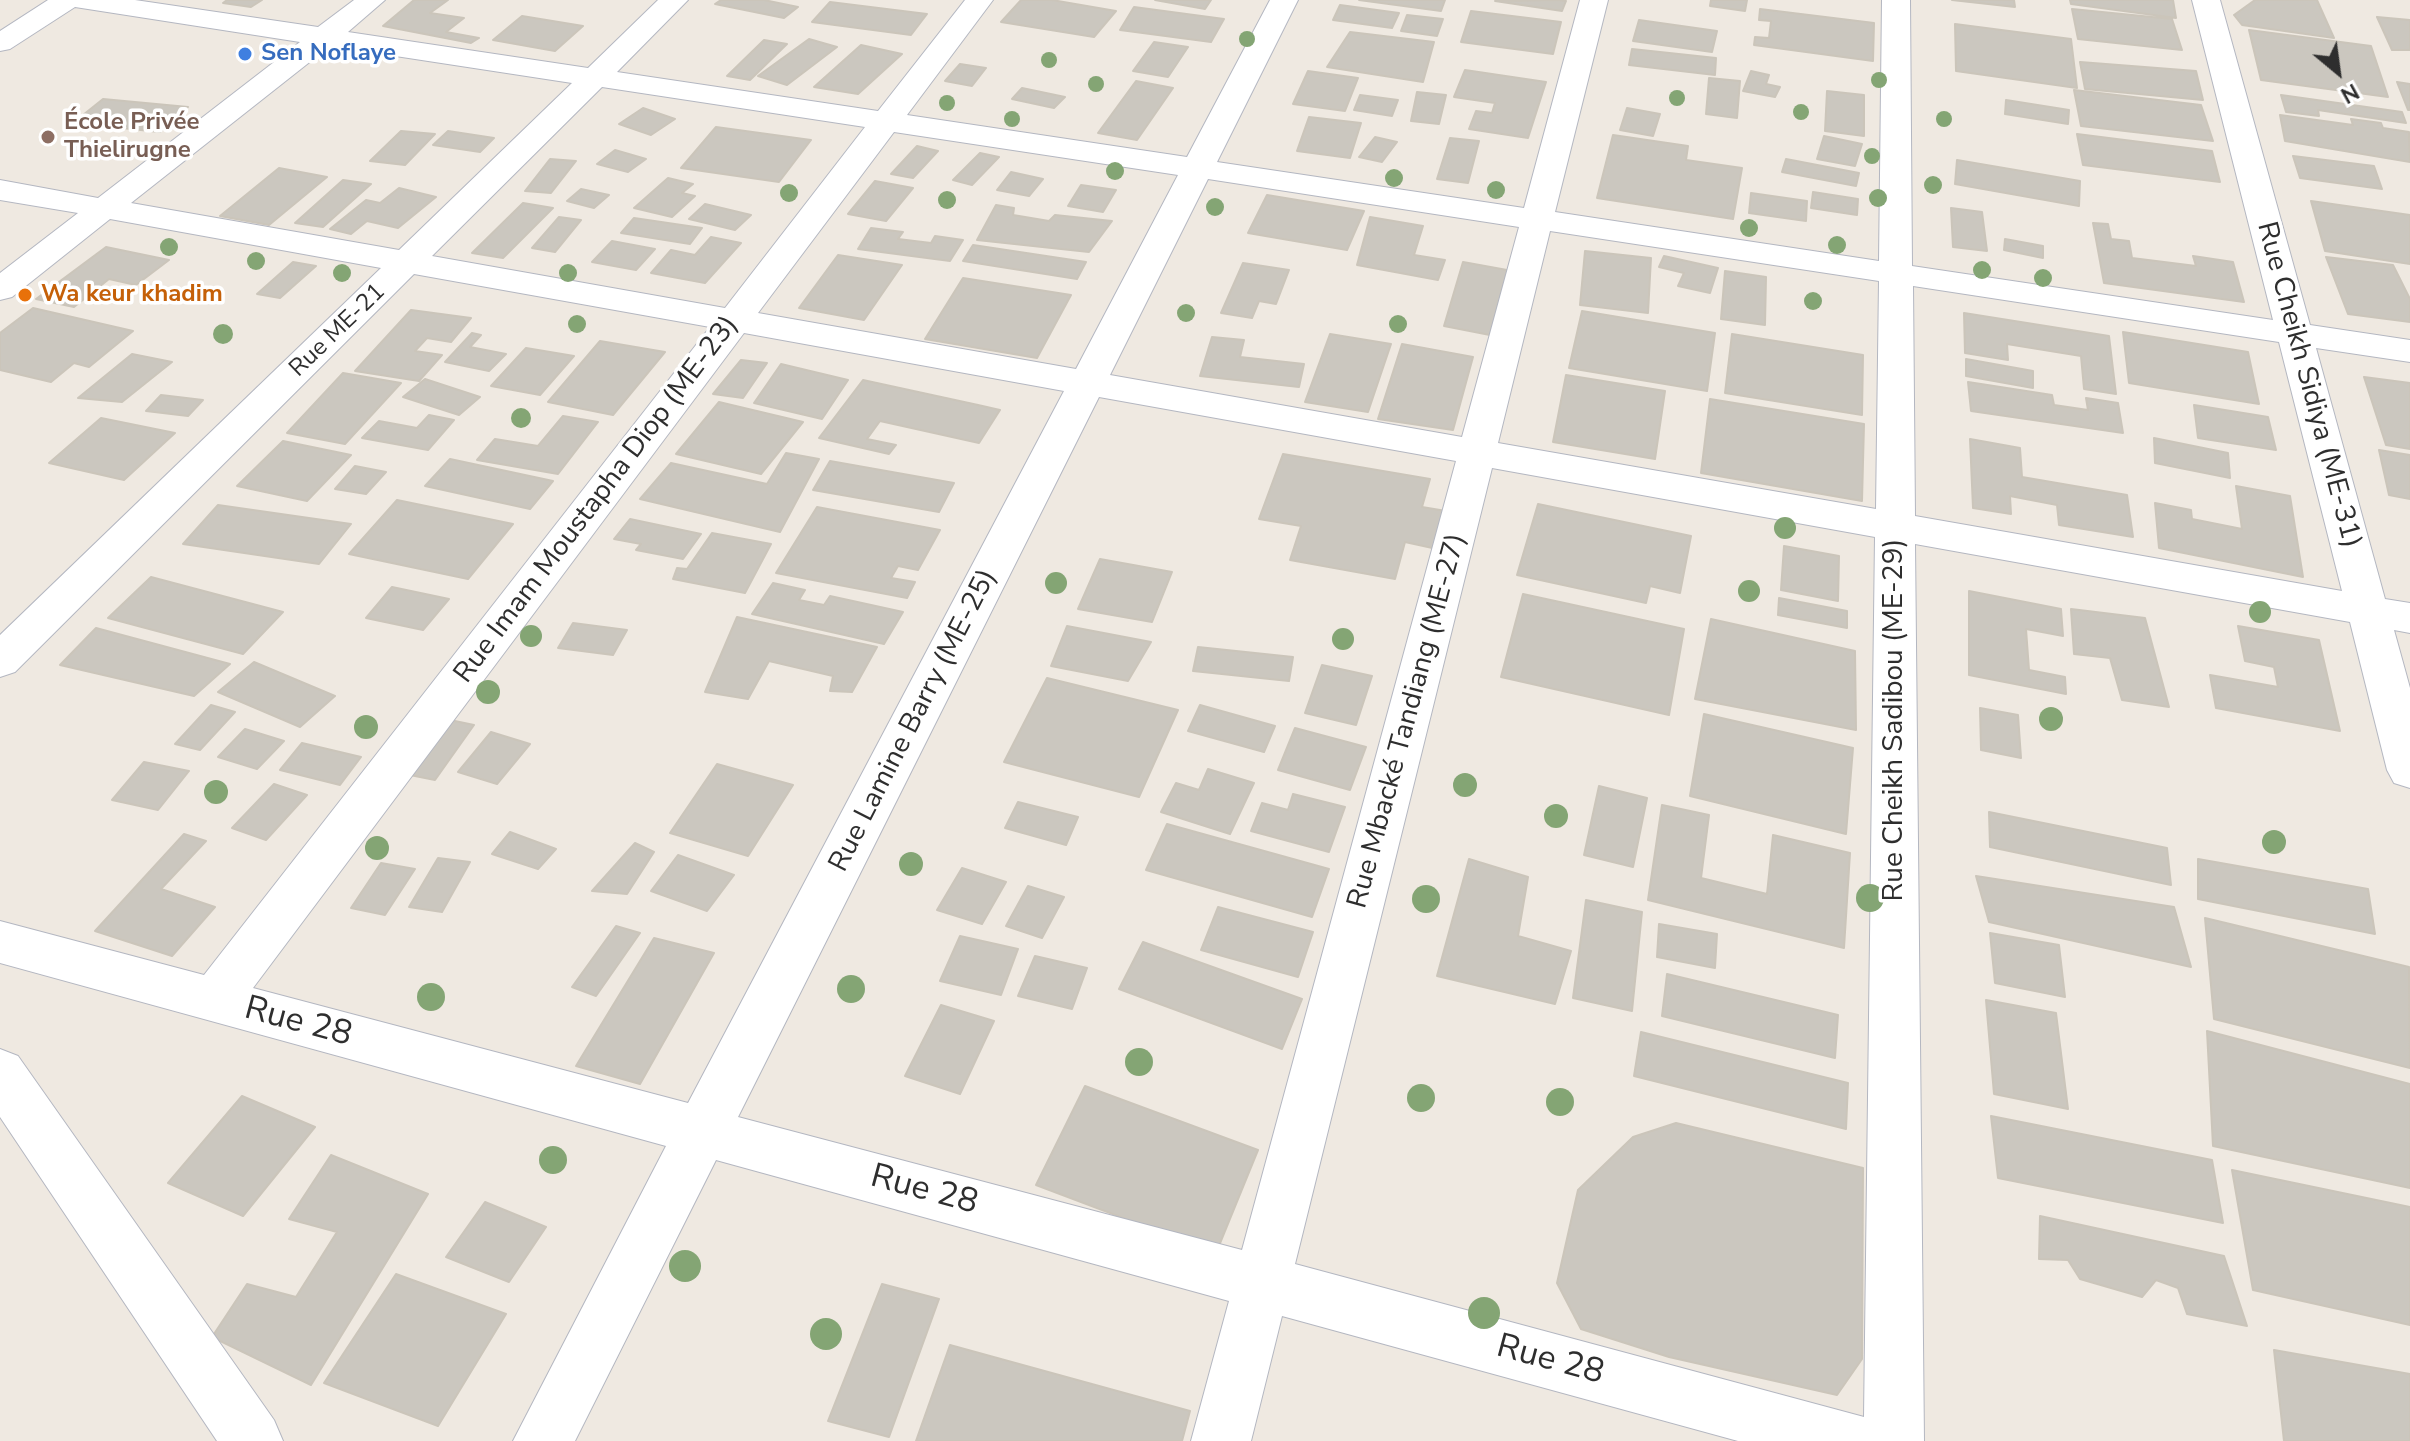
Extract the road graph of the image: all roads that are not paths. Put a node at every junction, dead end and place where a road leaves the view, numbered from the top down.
1 (67, 0) edge
2 (80, 0) edge
3 (371, 0) edge
4 (674, 0) edge
5 (979, 0) edge
6 (1284, 0) edge
7 (1594, 0) edge
8 (1896, 0) edge
9 (2206, 0) edge
10 (324, 37) junction
11 (0, 43) edge
12 (596, 78) junction
13 (886, 121) junction
14 (1198, 168) junction
15 (0, 190) edge
16 (105, 209) junction
17 (1537, 219) junction
18 (409, 263) junction
19 (1896, 273) junction
20 (0, 290) edge
21 (734, 320) junction
22 (2294, 333) junction
23 (2410, 351) edge
24 (1087, 383) junction
25 (1477, 452) junction
26 (1895, 526) junction
27 (2368, 611) junction
28 (2410, 618) edge
29 (0, 661) edge
30 (2410, 770) edge
31 (0, 942) edge
32 (215, 1000) junction
33 (0, 1073) edge
34 (703, 1131) junction
35 (1262, 1283) junction
36 (253, 1441) edge
37 (543, 1441) edge
38 (1221, 1441) edge
39 (1848, 1441) edge
40 (1894, 1441) edge

1 - 11 street
2 - 10 street
3 - 10 street
4 - 12 street, Rue ME-21
5 - 13 street, Rue Imam Moustapha Diop (ME-23)
6 - 14 street, Rue Lamine Barry (ME-25)
7 - 17 street, Rue Mbacké Tandiang (ME-27)
8 - 19 street, Rue Cheikh Sadibou (ME-29)
9 - 22 street, Rue Cheikh Sidiya (ME-31)
10 - 12 street
10 - 16 street
12 - 13 street
12 - 18 street, Rue ME-21
13 - 14 street
13 - 21 street, Rue Imam Moustapha Diop (ME-23)
14 - 17 street
14 - 24 street, Rue Lamine Barry (ME-25)
15 - 16 street
16 - 18 street
16 - 20 street
17 - 19 street
17 - 25 street, Rue Mbacké Tandiang (ME-27)
18 - 21 street
18 - 29 street, Rue ME-21
19 - 22 street
19 - 26 street, Rue Cheikh Sadibou (ME-29)
21 - 24 street
21 - 32 street, Rue Imam Moustapha Diop (ME-23)
22 - 23 street
22 - 27 street, Rue Cheikh Sidiya (ME-31)
24 - 25 street
24 - 34 street, Rue Lamine Barry (ME-25)
25 - 26 street
25 - 35 street, Rue Mbacké Tandiang (ME-27)
26 - 27 street
26 - 40 street, Rue Cheikh Sadibou (ME-29)
27 - 28 street
27 - 30 street, Rue Cheikh Sidiya (ME-31)
31 - 32 street, Rue 28
32 - 34 street, Rue 28
33 - 36 street
34 - 35 street, Rue 28
34 - 37 street, Rue Lamine Barry (ME-25)
35 - 38 street, Rue Mbacké Tandiang (ME-27)
35 - 39 street, Rue 28

